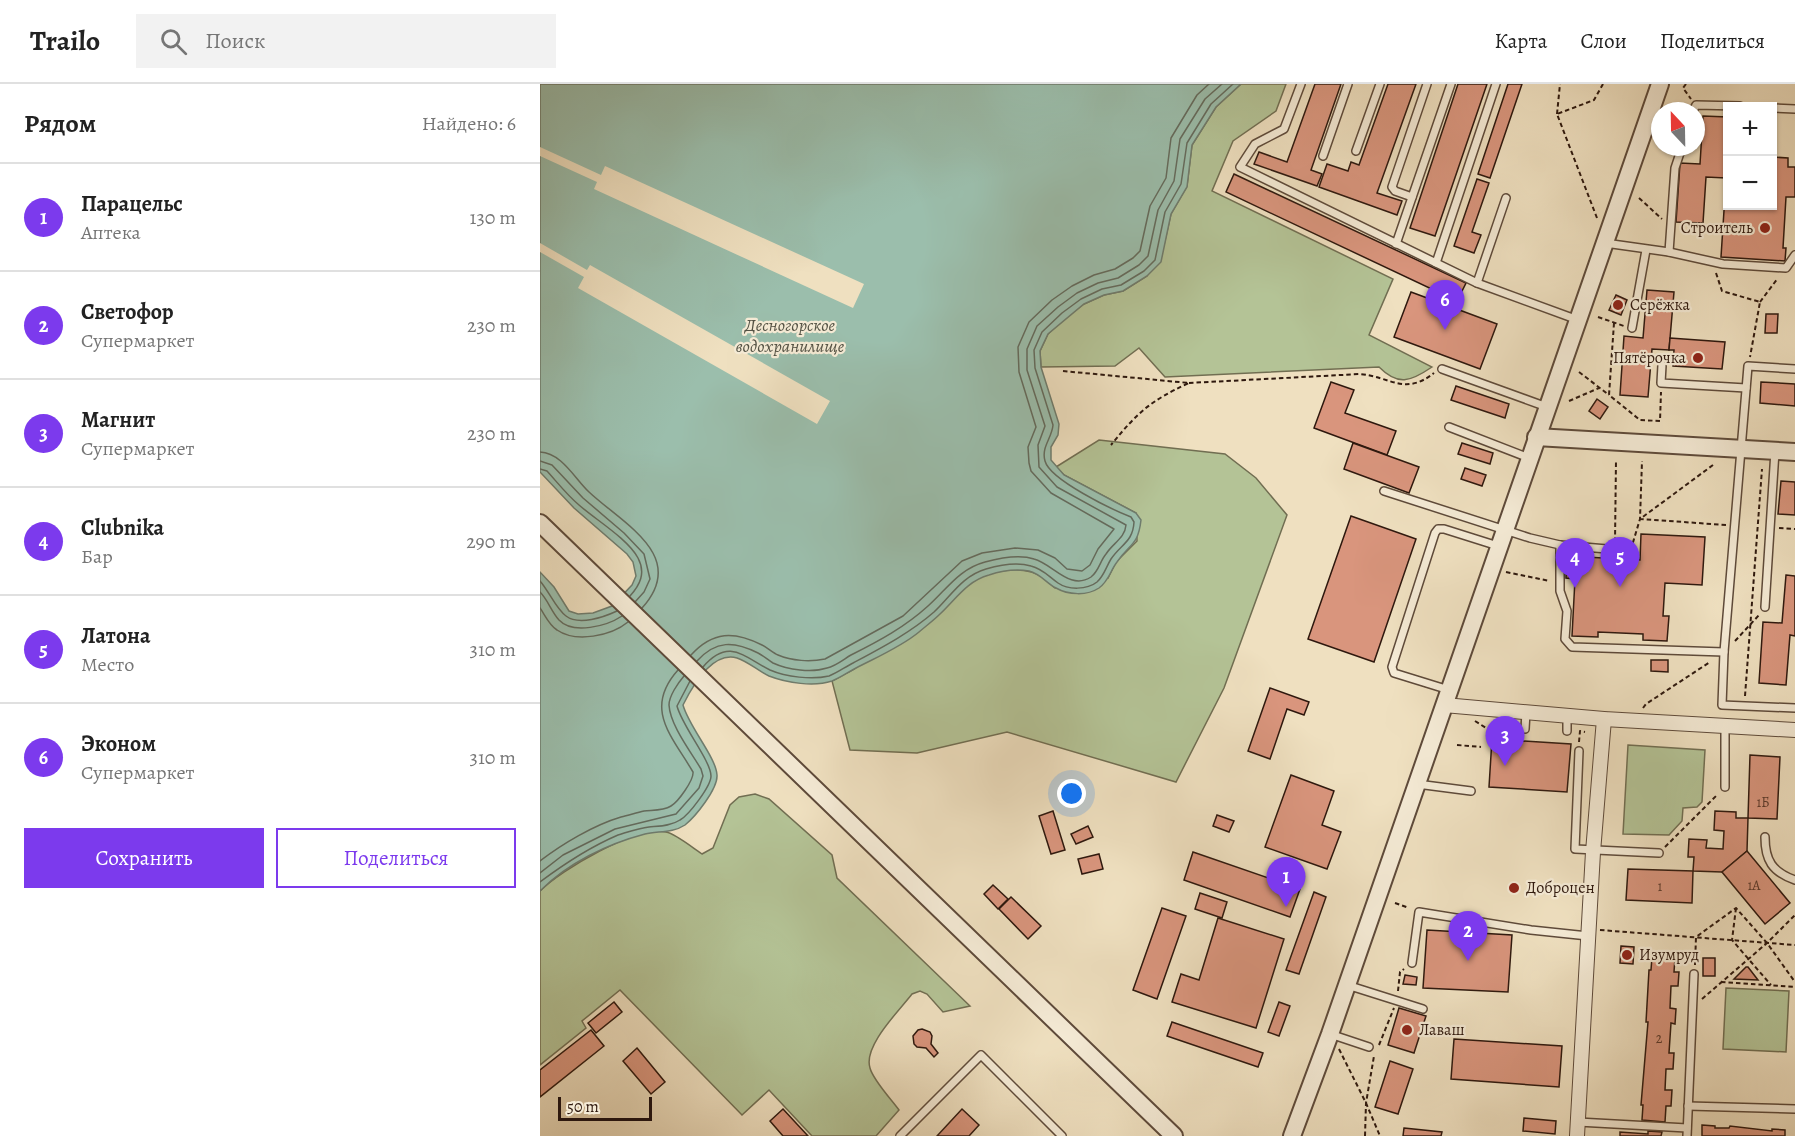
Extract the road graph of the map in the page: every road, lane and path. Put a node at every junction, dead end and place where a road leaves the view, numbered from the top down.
1 (1301, 84) edge
2 (1348, 84) edge
3 (1380, 84) edge
4 (1427, 84) edge
5 (1451, 84) edge
6 (1496, 84) edge
7 (1560, 84) edge
8 (1604, 84) edge
9 (1660, 84) edge
10 (1686, 84) edge
11 (1691, 102) edge
12 (1723, 107) edge
13 (1705, 108) edge
14 (1777, 108) edge
15 (1795, 109) edge
16 (1557, 114) junction
17 (1356, 151) dead end
18 (1323, 156) dead end
19 (1679, 156) edge
20 (1412, 197) junction
21 (1506, 198) dead end
22 (1638, 198) dead end
23 (1598, 221) dead end
24 (1671, 227) junction
25 (1605, 243) junction
26 (1396, 244) junction
27 (1646, 250) junction
28 (1669, 252) junction
29 (1795, 255) edge
30 (1711, 260) junction
31 (1436, 263) junction
32 (1786, 268) junction
33 (1477, 283) junction
34 (1760, 302) junction
35 (1598, 317) dead end
36 (1578, 320) junction
37 (1614, 323) junction
38 (1632, 328) joint
39 (1662, 365) dead end
40 (1748, 366) junction
41 (1442, 369) joint
42 (1795, 369) edge
43 (1063, 371) dead end
44 (1579, 372) dead end
45 (1189, 383) junction
46 (1661, 383) junction
47 (1599, 388) junction
48 (1746, 388) junction
49 (1609, 395) junction
50 (1569, 401) dead end
51 (1547, 407) junction
52 (1449, 427) dead end
53 (1536, 438) junction
54 (1110, 445) dead end
55 (1740, 449) junction
56 (1775, 451) junction
57 (1795, 452) edge
58 (1529, 458) junction
59 (1616, 460) dead end
60 (1642, 461) dead end
61 (1713, 465) dead end
62 (1762, 469) dead end
63 (1384, 491) dead end
64 (1640, 519) junction
65 (540, 523) edge
66 (1734, 525) junction
67 (1770, 528) junction
68 (1795, 529) edge
69 (1501, 538) junction
70 (1560, 545) junction
71 (1611, 549) junction
72 (1500, 570) dead end
73 (1560, 583) junction
74 (1765, 607) dead end
75 (1724, 652) junction
76 (1446, 698) junction
77 (1744, 706) junction
78 (1795, 708) edge
79 (1526, 712) junction
80 (1567, 716) junction
81 (1604, 719) junction
82 (1725, 726) junction
83 (1525, 729) dead end
84 (1795, 730) edge
85 (1567, 731) dead end
86 (1457, 745) dead end
87 (1481, 747) dead end
88 (1579, 752) dead end
89 (1417, 784) junction
90 (1725, 787) joint
91 (1471, 791) dead end
92 (1765, 837) dead end
93 (1593, 852) junction
94 (1659, 854) joint
95 (1795, 880) edge
96 (1395, 903) dead end
97 (1736, 908) junction
98 (1419, 912) junction
99 (1795, 915) edge
100 (1593, 933) junction
101 (1696, 937) junction
102 (1732, 940) junction
103 (1767, 943) junction
104 (1795, 945) edge
105 (1748, 959) junction
106 (1412, 963) joint
107 (1694, 974) joint
108 (1721, 982) junction
109 (1795, 982) edge
110 (1347, 985) junction
111 (1771, 985) junction
112 (1795, 987) edge
113 (1397, 1001) junction
114 (1693, 1007) junction
115 (1423, 1010) dead end
116 (1333, 1040) junction
117 (1369, 1047) dead end
118 (1366, 1103) junction
119 (1688, 1106) junction
120 (1795, 1109) edge
121 (1687, 1128) junction
122 (1577, 1129) edge
123 (900, 1136) edge
124 (1062, 1136) edge
125 (1174, 1136) edge
126 (1292, 1136) edge
127 (1365, 1136) edge
128 (1380, 1136) edge
129 (1687, 1136) edge

1 - 26 lane
2 - 18 lane
3 - 17 lane
4 - 20 lane
5 - 20 lane
6 - 31 lane
7 - 16 path
8 - 16 path
9 - 25 street
10 - 11 path
12 - 13 lane
14 - 15 lane
16 - 23 path
19 - 24 lane
20 - 26 lane
21 - 33 lane
22 - 24 path
24 - 28 lane
25 - 27 lane
25 - 36 street
26 - 31 lane
27 - 28 lane
27 - 38 lane
28 - 30 lane
29 - 32 lane
30 - 32 lane
30 - 34 path
31 - 33 lane
32 - 34 path
33 - 36 lane
34 - 40 path
35 - 37 path
36 - 51 street
37 - 38 path
37 - 49 path
39 - 46 lane
40 - 42 lane
40 - 48 lane
41 - 45 path
41 - 51 lane
43 - 45 path
44 - 47 path
45 - 54 path
46 - 48 lane
46 - 49 path
47 - 49 path
47 - 50 path
48 - 55 lane
51 - 53 street
52 - 58 lane
53 - 55 street
53 - 58 street
55 - 56 street
55 - 66 lane
56 - 57 street
56 - 67 lane
58 - 69 street
59 - 71 path
60 - 64 path
61 - 64 path
62 - 77 path
63 - 69 lane
64 - 66 path
64 - 71 path
65 - 125 street
66 - 75 lane
67 - 68 path
67 - 74 lane
69 - 70 lane
69 - 76 street
69 - 76 lane
70 - 71 lane
70 - 73 lane
72 - 73 path
73 - 75 lane
75 - 77 lane
76 - 79 street
76 - 89 street
77 - 78 lane
79 - 80 street
79 - 83 lane
80 - 81 street
80 - 85 lane
81 - 82 street
81 - 93 street
82 - 84 street
82 - 90 lane
86 - 87 path
88 - 93 lane
89 - 91 lane
89 - 110 street
90 - 94 path
92 - 95 lane
93 - 94 lane
93 - 100 street
96 - 98 path
97 - 101 path
97 - 102 path
97 - 103 path
98 - 100 lane
98 - 106 lane
99 - 103 path
100 - 101 path
100 - 122 street
101 - 102 path
101 - 107 path
102 - 103 path
102 - 105 path
103 - 104 path
103 - 105 path
103 - 109 path
105 - 108 path
105 - 111 path
106 - 113 path
107 - 114 lane
108 - 111 path
108 - 114 path
110 - 113 lane
110 - 116 street
111 - 112 path
113 - 115 lane
113 - 118 path
114 - 119 lane
116 - 117 lane
116 - 118 path
116 - 126 street
118 - 127 path
118 - 128 path
119 - 120 lane
119 - 121 lane
121 - 122 lane
121 - 129 lane
123 - 124 lane

